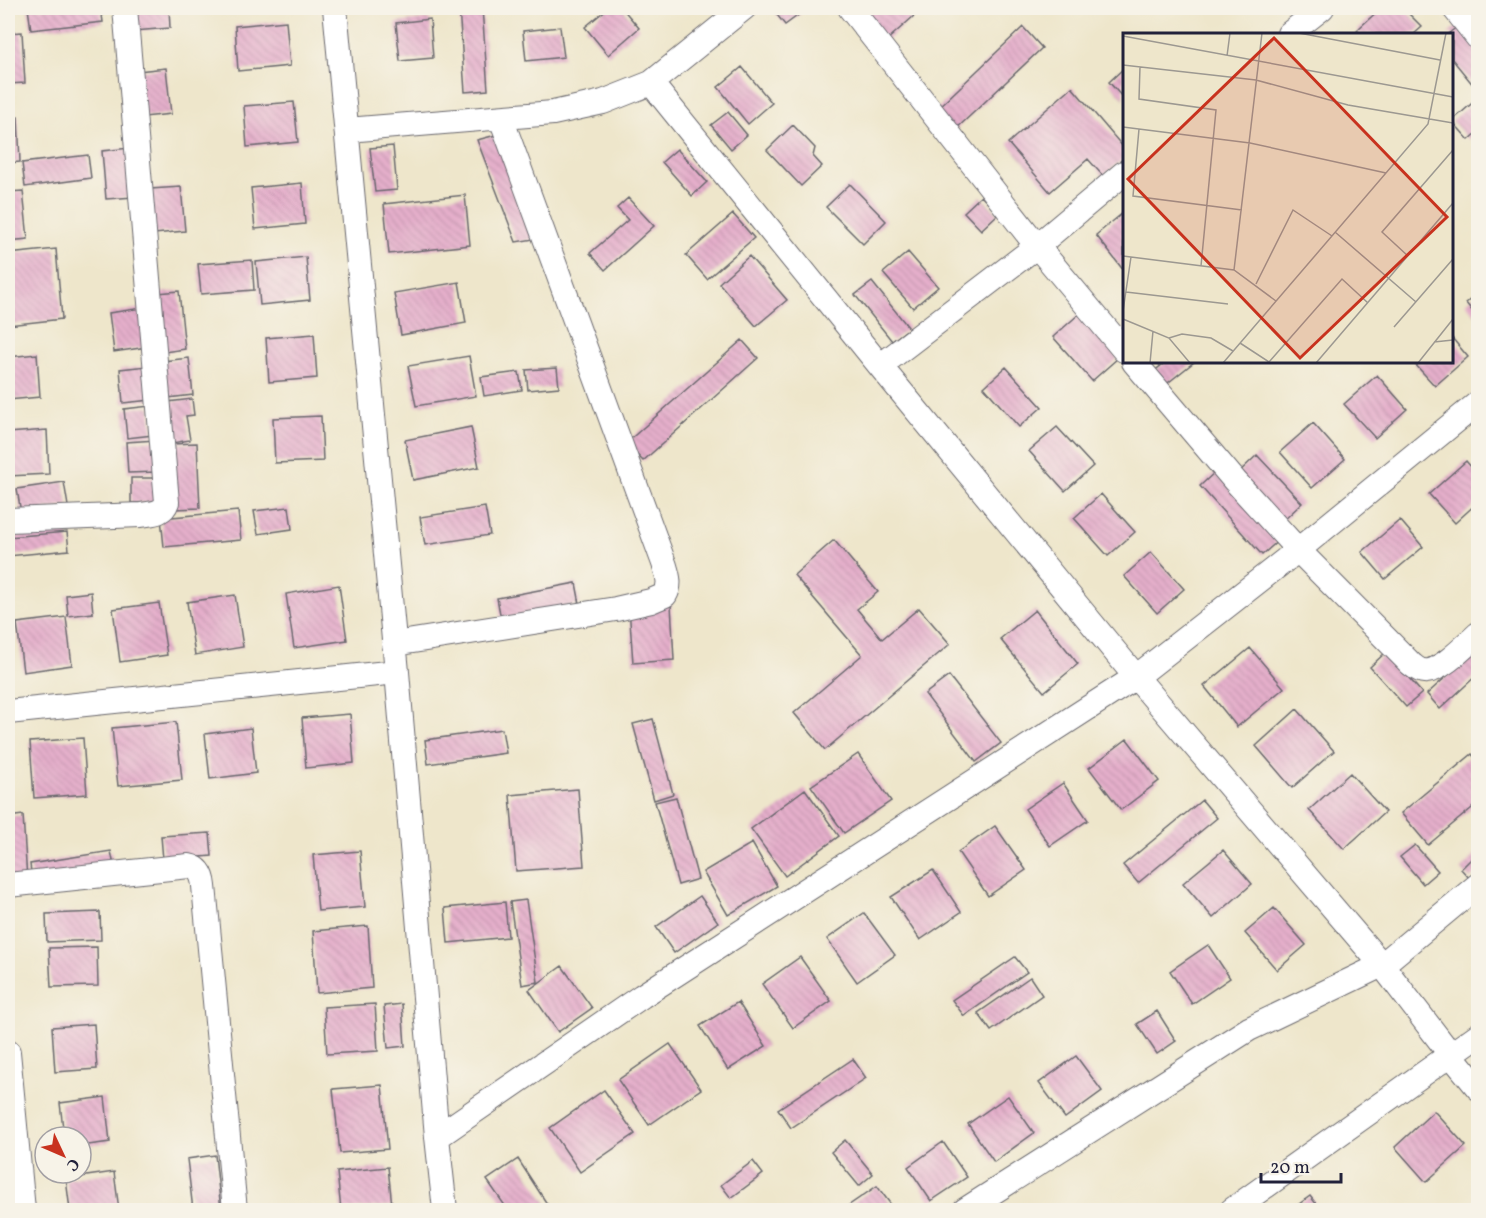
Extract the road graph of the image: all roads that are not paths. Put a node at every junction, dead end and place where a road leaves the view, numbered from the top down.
1 (125, 8) edge
2 (335, 8) edge
3 (744, 8) edge
4 (850, 8) edge
5 (1322, 8) edge
6 (1454, 8) edge
7 (1290, 33) edge
8 (1479, 38) edge
9 (651, 82) junction
10 (501, 118) junction
11 (347, 130) junction
12 (1123, 174) edge
13 (1037, 246) junction
14 (1123, 348) edge
15 (1135, 363) edge
16 (880, 366) junction
17 (1479, 403) edge
18 (8, 520) edge
19 (1298, 550) junction
20 (1479, 634) edge
21 (394, 644) junction
22 (397, 672) junction
23 (1137, 677) junction
24 (8, 712) edge
25 (8, 885) edge
26 (1479, 885) edge
27 (1382, 965) junction
28 (1479, 1035) edge
29 (8, 1052) edge
30 (1451, 1055) junction
31 (1479, 1088) edge
32 (437, 1137) junction
33 (23, 1210) edge
34 (235, 1210) edge
35 (445, 1210) edge
36 (965, 1210) edge
37 (1232, 1210) edge

1 - 18 street
2 - 11 street
3 - 9 street
4 - 13 street
5 - 7 street
6 - 8 street
9 - 10 street
9 - 16 street
10 - 11 street
10 - 21 street
11 - 21 street
12 - 13 street
13 - 14 street
13 - 16 street
15 - 19 street
16 - 23 street
17 - 19 street
19 - 20 street
19 - 23 street
21 - 22 street
22 - 24 street
22 - 32 street
23 - 27 street
23 - 32 street
25 - 34 street
26 - 27 street
27 - 30 street
27 - 36 street
28 - 30 street
29 - 33 street
30 - 31 street
30 - 37 street
32 - 35 street

